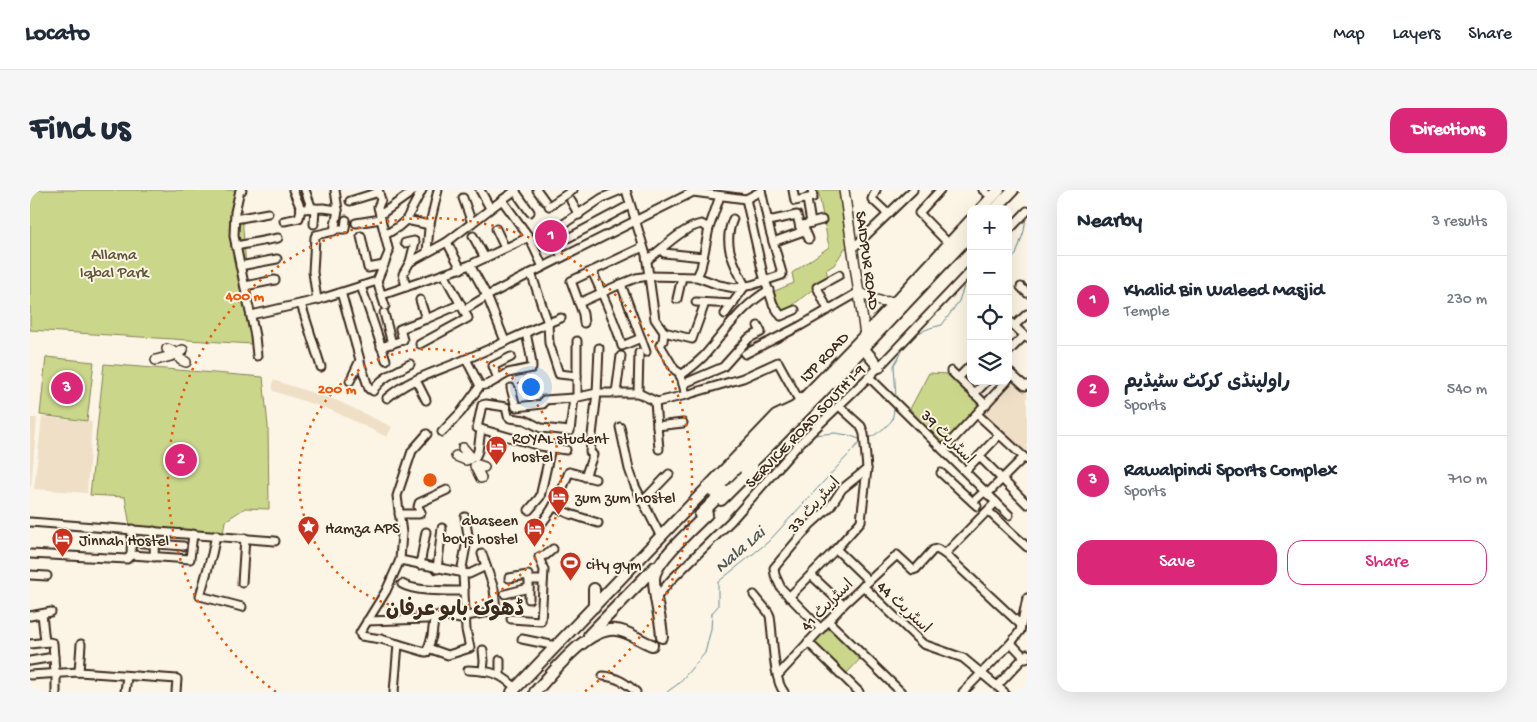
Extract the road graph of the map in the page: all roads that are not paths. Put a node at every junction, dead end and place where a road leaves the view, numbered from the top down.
1 (242, 190) edge
2 (293, 190) edge
3 (305, 190) edge
4 (336, 190) edge
5 (415, 190) edge
6 (422, 190) edge
7 (438, 190) edge
8 (480, 190) edge
9 (538, 190) edge
10 (573, 190) edge
11 (598, 190) edge
12 (621, 190) edge
13 (626, 190) edge
14 (761, 190) edge
15 (793, 190) edge
16 (812, 190) edge
17 (844, 190) edge
18 (876, 190) edge
19 (913, 190) edge
20 (940, 190) edge
21 (983, 190) edge
22 (1013, 190) edge
23 (378, 191) edge
24 (516, 191) edge
25 (693, 191) edge
26 (712, 192) edge
27 (905, 193) edge
28 (996, 193) edge
29 (720, 196) junction
30 (463, 198) dead end
31 (602, 198) junction
32 (746, 199) junction
33 (807, 199) junction
34 (350, 200) dead end
35 (502, 200) junction
36 (571, 201) dead end
37 (630, 205) junction
38 (985, 205) edge
39 (999, 205) edge
40 (490, 208) junction
41 (301, 209) junction
42 (314, 209) junction
43 (338, 210) junction
44 (1027, 211) edge
45 (530, 212) dead end
46 (268, 213) dead end
47 (888, 214) junction
48 (579, 215) junction
49 (380, 217) junction
50 (235, 219) junction
51 (733, 219) dead end
52 (346, 220) dead end
53 (406, 220) junction
54 (822, 220) dead end
55 (284, 221) dead end
56 (768, 221) junction
57 (635, 222) junction
58 (356, 223) dead end
59 (472, 223) junction
60 (811, 223) junction
61 (314, 224) dead end
62 (967, 224) edge
63 (430, 225) junction
64 (802, 225) junction
65 (1012, 227) edge
66 (708, 228) junction
67 (335, 229) junction
68 (496, 229) dead end
69 (385, 235) junction
70 (361, 236) dead end
71 (473, 236) dead end
72 (278, 238) dead end
73 (568, 238) dead end
74 (967, 238) edge
75 (530, 239) junction
76 (809, 239) dead end
77 (554, 240) dead end
78 (447, 242) junction
79 (774, 242) junction
80 (405, 243) dead end
81 (949, 244) junction
82 (236, 246) junction
83 (643, 247) junction
84 (505, 248) junction
85 (853, 248) junction
86 (662, 249) junction
87 (427, 252) junction
88 (562, 257) junction
89 (703, 257) junction
90 (484, 258) junction
91 (276, 259) dead end
92 (646, 260) junction
93 (410, 262) junction
94 (384, 265) junction
95 (470, 265) junction
96 (240, 266) junction
97 (543, 267) junction
98 (461, 268) junction
99 (592, 271) junction
100 (531, 273) junction
101 (444, 274) junction
102 (967, 274) edge
103 (839, 275) dead end
104 (649, 276) junction
105 (682, 277) junction
106 (697, 277) junction
107 (275, 280) dead end
108 (766, 280) junction
109 (377, 281) junction
110 (621, 284) junction
111 (245, 286) junction
112 (361, 286) junction
113 (745, 286) junction
114 (406, 287) junction
115 (1021, 287) dead end
116 (769, 290) junction
117 (602, 291) junction
118 (341, 292) junction
119 (858, 292) junction
120 (1027, 293) edge
121 (382, 295) junction
122 (487, 296) junction
123 (677, 299) dead end
124 (317, 300) junction
125 (420, 300) dead end
126 (896, 300) junction
127 (696, 302) dead end
128 (579, 303) junction
129 (705, 303) junction
130 (301, 304) junction
131 (733, 304) junction
132 (462, 307) junction
133 (795, 310) dead end
134 (828, 310) junction
135 (725, 314) dead end
136 (1027, 314) edge
137 (251, 316) junction
138 (560, 318) dead end
139 (426, 319) junction
140 (548, 323) junction
141 (584, 323) dead end
142 (758, 326) dead end
143 (1014, 326) joint
144 (526, 332) junction
145 (664, 332) junction
146 (864, 335) junction
147 (1026, 337) edge
148 (642, 338) junction
149 (505, 341) junction
150 (577, 341) dead end
151 (392, 344) junction
152 (420, 344) dead end
153 (381, 347) junction
154 (599, 348) dead end
155 (863, 348) junction
156 (167, 349) dead end
157 (1012, 349) edge
158 (183, 350) dead end
159 (745, 354) dead end
160 (257, 356) dead end
161 (621, 356) dead end
162 (511, 357) dead end
163 (466, 359) junction
164 (156, 360) dead end
165 (386, 360) dead end
166 (186, 362) dead end
167 (360, 362) junction
168 (410, 364) dead end
169 (321, 367) dead end
170 (879, 367) junction
171 (967, 369) edge
172 (951, 370) dead end
173 (577, 376) junction
174 (869, 377) junction
175 (958, 378) junction
176 (1012, 378) edge
177 (498, 379) junction
178 (350, 380) dead end
179 (416, 380) junction
180 (682, 380) junction
181 (983, 385) edge
182 (1002, 385) edge
183 (480, 386) junction
184 (1027, 386) edge
185 (511, 388) dead end
186 (616, 393) junction
187 (638, 393) junction
188 (597, 394) junction
189 (974, 394) junction
190 (686, 395) junction
191 (575, 397) junction
192 (388, 398) dead end
193 (426, 400) dead end
194 (655, 402) junction
195 (515, 403) junction
196 (798, 405) junction
197 (986, 405) junction
198 (839, 406) junction
199 (506, 407) junction
200 (977, 414) junction
201 (796, 418) junction
202 (683, 423) dead end
203 (657, 426) junction
204 (620, 427) dead end
205 (481, 429) junction
206 (442, 432) dead end
207 (428, 434) dead end
208 (999, 435) junction
209 (463, 448) dead end
210 (551, 448) junction
211 (659, 449) dead end
212 (566, 450) dead end
213 (943, 450) junction
214 (456, 456) dead end
215 (979, 456) junction
216 (475, 458) dead end
217 (1025, 459) edge
218 (484, 467) dead end
219 (867, 470) junction
220 (965, 471) junction
221 (940, 473) dead end
222 (669, 474) dead end
223 (585, 477) junction
224 (481, 478) dead end
225 (595, 479) dead end
226 (1002, 479) junction
227 (447, 490) dead end
228 (986, 492) junction
229 (1026, 500) edge
230 (642, 502) junction
231 (996, 502) junction
232 (554, 507) junction
233 (529, 510) dead end
234 (988, 511) junction
235 (399, 514) junction
236 (1009, 515) dead end
237 (465, 517) dead end
238 (30, 522) edge
239 (542, 523) dead end
240 (598, 523) dead end
241 (442, 528) dead end
242 (132, 529) junction
243 (154, 531) junction
244 (426, 532) dead end
245 (193, 534) junction
246 (216, 535) junction
247 (661, 537) junction
248 (245, 538) junction
249 (275, 541) dead end
250 (132, 542) junction
251 (156, 544) junction
252 (183, 546) dead end
253 (1027, 547) edge
254 (553, 549) dead end
255 (836, 549) junction
256 (30, 554) edge
257 (482, 554) dead end
258 (945, 554) junction
259 (131, 555) junction
260 (154, 557) junction
261 (400, 560) junction
262 (660, 562) junction
263 (420, 565) junction
264 (486, 566) junction
265 (437, 569) junction
266 (462, 574) junction
267 (811, 574) junction
268 (30, 575) edge
269 (46, 576) dead end
270 (509, 578) dead end
271 (543, 580) junction
272 (242, 583) dead end
273 (402, 584) dead end
274 (529, 584) junction
275 (866, 584) junction
276 (594, 589) dead end
277 (464, 592) junction
278 (505, 594) dead end
279 (754, 595) dead end
280 (790, 597) junction
281 (656, 598) junction
282 (1027, 598) edge
283 (529, 600) dead end
284 (843, 605) junction
285 (242, 607) dead end
286 (594, 607) junction
287 (51, 612) dead end
288 (42, 614) junction
289 (30, 616) edge
290 (466, 618) junction
291 (511, 619) dead end
292 (434, 620) dead end
293 (367, 621) junction
294 (828, 621) junction
295 (1020, 624) junction
296 (821, 629) junction
297 (662, 637) dead end
298 (522, 639) dead end
299 (45, 642) junction
300 (808, 642) junction
301 (1011, 643) junction
302 (30, 644) edge
303 (81, 644) dead end
304 (398, 644) junction
305 (652, 645) dead end
306 (556, 646) junction
307 (577, 647) junction
308 (428, 648) junction
309 (483, 650) dead end
310 (54, 657) junction
311 (1026, 657) edge
312 (500, 660) dead end
313 (30, 661) edge
314 (468, 670) dead end
315 (483, 671) junction
316 (56, 672) junction
317 (79, 672) junction
318 (982, 672) junction
319 (30, 675) edge
320 (500, 675) junction
321 (778, 675) junction
322 (126, 676) junction
323 (604, 676) dead end
324 (997, 686) junction
325 (514, 690) edge
326 (56, 692) edge
327 (126, 692) edge
328 (176, 692) edge
329 (394, 692) edge
330 (535, 692) edge
331 (636, 692) edge
332 (784, 692) edge
333 (859, 692) edge
334 (901, 692) edge
335 (963, 692) edge
336 (1004, 692) edge

1 - 50 street
2 - 41 street
3 - 42 street
4 - 43 street
5 - 49 street
6 - 53 street
7 - 63 street
8 - 40 street
9 - 10 street
11 - 31 street
12 - 31 street
13 - 37 street
14 - 32 street
14 - 56 street
15 - 33 street
16 - 33 street
17 - 85 main road, SAIDPUR ROAD
18 - 47 street
19 - 27 street
20 - 81 street
21 - 28 street
22 - 39 highway
23 - 34 street
23 - 49 street
24 - 35 street
24 - 45 street
25 - 26 street
25 - 57 street
26 - 29 street
27 - 47 street
28 - 38 highway
29 - 32 street
29 - 66 street
30 - 59 street
31 - 48 street
32 - 108 street
33 - 60 street
35 - 40 street
35 - 75 street
36 - 48 street
37 - 57 street
37 - 73 street
40 - 59 street
41 - 42 street
41 - 55 street
42 - 43 street
42 - 61 street
43 - 67 street
44 - 65 street
46 - 50 street
47 - 85 street
48 - 75 street
49 - 58 street
49 - 69 street
50 - 82 street
51 - 113 street
52 - 67 street
53 - 63 street
53 - 69 street
54 - 60 street
56 - 64 street
56 - 79 street
57 - 83 street
57 - 88 street
59 - 78 street
60 - 64 street
62 - 81 highway, IJP ROAD
63 - 87 street
64 - 76 street
64 - 79 street
66 - 86 street
66 - 89 street
67 - 124 street
68 - 84 street
69 - 94 street
70 - 94 street
71 - 90 street
72 - 82 street
74 - 155 highway, IJP ROAD
75 - 84 street
75 - 97 street
77 - 88 street
78 - 87 street
78 - 98 street
79 - 108 street
80 - 93 street
81 - 126 highway, IJP ROAD
82 - 96 street
83 - 92 street
83 - 99 street
84 - 90 street
85 - 119 main road, SAIDPUR ROAD
86 - 89 street
86 - 92 street
87 - 93 street
88 - 97 street
89 - 106 street
90 - 95 street
91 - 96 street
92 - 104 street
93 - 114 street
94 - 109 street
95 - 98 street
95 - 122 street
96 - 111 street
97 - 100 street
98 - 101 street
99 - 117 street
99 - 128 street
100 - 122 street
100 - 140 street
101 - 114 street
101 - 132 street
102 - 170 street, SERVICE ROAD SOUTH I-9
103 - 134 street
104 - 105 street
104 - 110 street
104 - 145 street
105 - 106 street
105 - 123 street
106 - 113 street
107 - 111 street
108 - 113 street
108 - 116 street
109 - 112 street
109 - 121 street
110 - 117 street
110 - 148 street
111 - 137 street
112 - 118 street
112 - 153 street
113 - 131 street
114 - 121 street
115 - 120 street
116 - 133 street
116 - 180 street
117 - 128 street
117 - 148 street
118 - 124 street
118 - 167 street
119 - 126 main road
119 - 134 street
119 - 146 main road, SAIDPUR ROAD
121 - 151 street
122 - 132 street
122 - 149 street
124 - 130 street
125 - 139 street
126 - 146 highway, IJP ROAD
127 - 129 street
128 - 141 street
129 - 131 street
129 - 145 street
130 - 137 street
130 - 169 street
131 - 135 street
132 - 139 street
132 - 152 street
134 - 159 street
136 - 143 street
137 - 160 street
138 - 140 street
139 - 151 street
140 - 144 street
140 - 173 street
142 - 180 street
143 - 147 street
144 - 149 street
144 - 177 street
145 - 180 street
146 - 196 highway, IJP ROAD
147 - 157 street
148 - 187 street
149 - 163 street
150 - 173 street
151 - 153 street
153 - 165 street
154 - 188 street
155 - 170 highway
155 - 201 highway, IJP ROAD
156 - 164 main road
158 - 166 main road
161 - 186 street
162 - 177 street
163 - 179 street
163 - 183 street
167 - 168 street
167 - 178 street
170 - 174 street, SERVICE ROAD SOUTH I-9
171 - 175 street
172 - 175 street
173 - 191 street
174 - 198 street, SERVICE ROAD SOUTH I-9
174 - 213 street, اسٹریٹ 39
175 - 189 street
176 - 184 street
177 - 183 street
179 - 192 street
179 - 193 street
180 - 190 street
181 - 189 street
182 - 197 street
183 - 206 street
185 - 195 street
186 - 187 street
186 - 188 street
187 - 194 street
188 - 191 street
188 - 223 street
189 - 197 street
190 - 194 street
190 - 196 street
191 - 195 street
191 - 199 street
194 - 203 street
195 - 199 street
196 - 201 highway, IJP ROAD
196 - 247 highway
197 - 200 street
198 - 219 street
198 - 281 street, SERVICE ROAD SOUTH I-9
199 - 205 street
200 - 208 street
200 - 213 street
201 - 262 highway
202 - 203 street
203 - 211 street
204 - 230 street
205 - 210 street
205 - 216 street
207 - 235 street
208 - 215 street
208 - 217 street
209 - 214 main road
210 - 212 street
210 - 233 street
213 - 220 street, اسٹریٹ 39
215 - 220 street
215 - 226 street
217 - 226 street
218 - 224 main road
219 - 255 street
219 - 280 street, اسٹریٹ 33
220 - 228 street, اسٹریٹ 39
221 - 228 street
222 - 230 street
223 - 225 street
223 - 232 street
226 - 228 street
226 - 229 street
227 - 235 street
228 - 231 street, اسٹریٹ 39
230 - 247 street
231 - 234 street
231 - 236 street, اسٹریٹ 39
232 - 239 street
232 - 240 street
234 - 253 street
234 - 258 street
235 - 261 street
237 - 266 street
238 - 242 street
241 - 265 street
242 - 243 street
242 - 250 street
243 - 245 street
243 - 251 street
244 - 263 street
245 - 246 street
245 - 260 street
246 - 248 street
246 - 285 street
247 - 286 highway
248 - 249 street
248 - 272 street
250 - 251 street
250 - 259 street
251 - 252 street
251 - 260 street
254 - 271 street
255 - 267 street
255 - 275 street, اسٹریٹ 44
256 - 259 street
257 - 264 street
258 - 275 street, اسٹریٹ 41
258 - 295 street
259 - 260 street
261 - 263 street
261 - 293 street
262 - 281 highway
262 - 307 highway
263 - 265 street
264 - 266 street
264 - 290 street
265 - 266 street
266 - 277 street
267 - 280 street
267 - 284 street
268 - 269 street
270 - 274 street
271 - 274 street
271 - 291 street
273 - 277 street
274 - 278 street
274 - 283 street
275 - 284 street, اسٹریٹ 41
275 - 318 street, اسٹریٹ 44
276 - 286 highway
277 - 290 street
279 - 321 street
280 - 296 street, اسٹریٹ 33
281 - 297 highway
282 - 295 street
284 - 294 street, اسٹریٹ 41
286 - 306 highway
287 - 288 street
288 - 289 street
288 - 299 street
290 - 293 street
290 - 308 street
292 - 308 street
293 - 304 street
294 - 296 street, اسٹریٹ 41
294 - 334 street
295 - 301 street
296 - 300 street, اسٹریٹ 41
298 - 306 street
299 - 302 street
299 - 310 street
300 - 321 street, اسٹریٹ 41
300 - 333 street
301 - 311 street
301 - 318 street
303 - 317 street
304 - 308 street
304 - 329 street
305 - 307 highway
306 - 325 highway
307 - 330 highway
309 - 315 street
310 - 313 street
310 - 316 street
311 - 324 street
312 - 320 street
314 - 315 street
315 - 320 street
316 - 317 street
316 - 319 street
316 - 326 street
317 - 322 street
318 - 324 street, اسٹریٹ 44
318 - 335 street
320 - 325 street
321 - 332 street
322 - 327 street
322 - 328 street
323 - 331 street
324 - 336 street, اسٹریٹ 44

